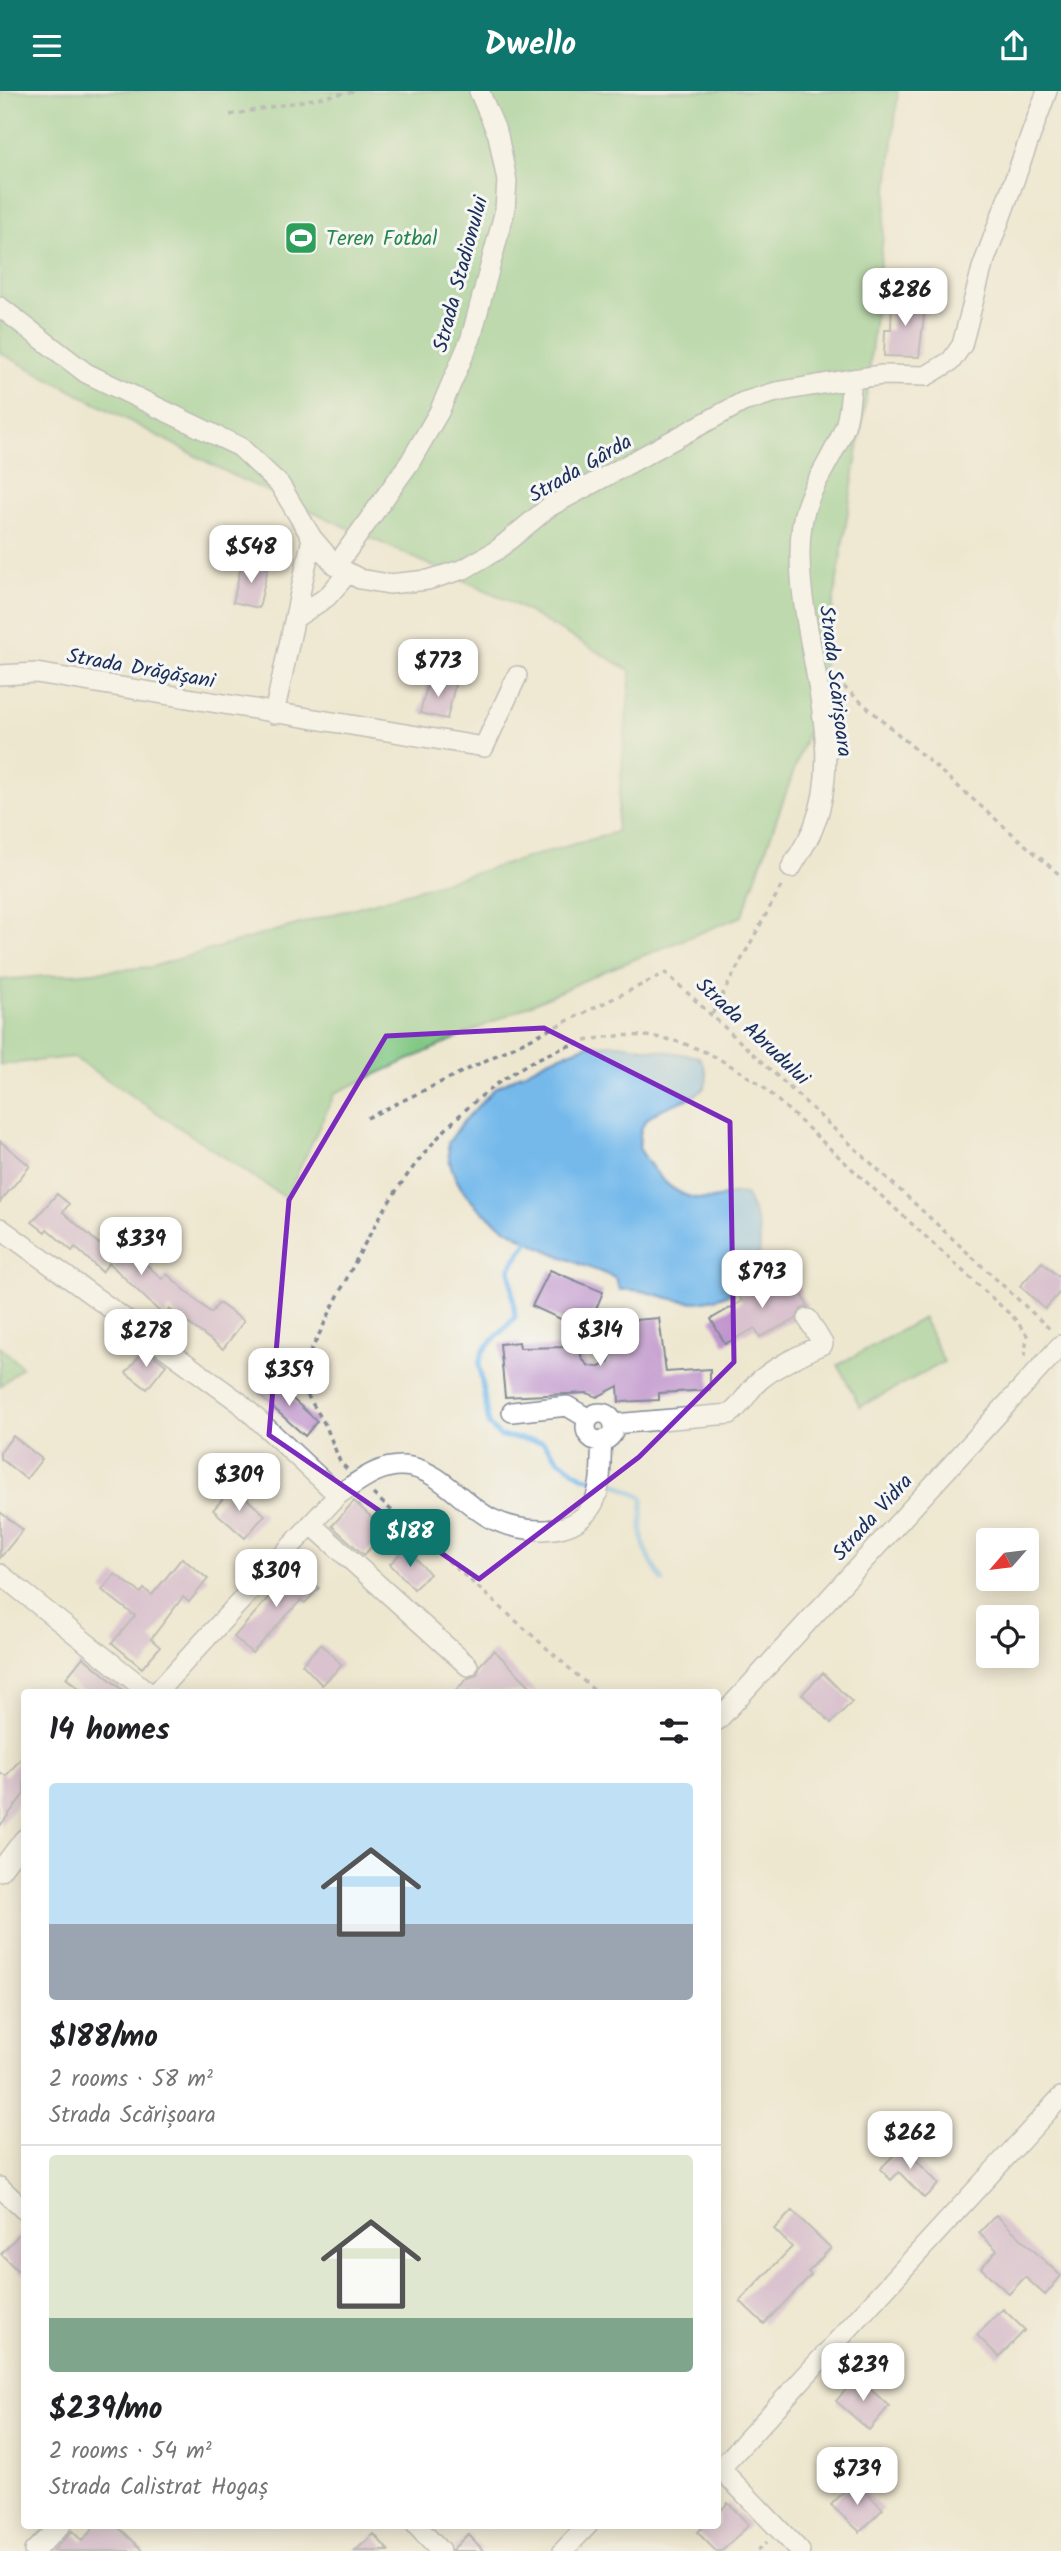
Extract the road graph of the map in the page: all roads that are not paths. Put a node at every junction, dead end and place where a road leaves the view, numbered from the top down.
1 (479, 91) edge
2 (1047, 91) edge
3 (0, 307) edge
4 (852, 379) junction
5 (312, 538) junction
6 (342, 569) junction
7 (295, 618) junction
8 (0, 675) edge
9 (517, 676) dead end
10 (274, 715) junction
11 (791, 868) road end
12 (0, 1228) edge
13 (808, 1318) dead end
14 (1061, 1345) edge
15 (512, 1412) dead end
16 (589, 1419) junction
17 (614, 1424) junction
18 (601, 1440) junction
19 (338, 1495) junction
20 (311, 1524) junction
21 (0, 1574) edge
22 (468, 1666) dead end
23 (144, 1689) edge
24 (160, 1689) edge
25 (721, 1717) edge
26 (21, 1843) edge
27 (0, 1871) edge
28 (1061, 2097) edge
29 (0, 2187) edge
30 (21, 2207) edge
31 (721, 2466) edge
32 (721, 2470) edge
33 (57, 2529) edge
34 (420, 2529) edge
35 (584, 2529) edge
36 (34, 2551) edge
37 (440, 2551) edge
38 (563, 2551) edge
39 (800, 2551) edge

1 - 6 street, Strada Stadionului
2 - 4 street, Strada Gârda
3 - 5 street
4 - 6 street, Strada Gârda
4 - 11 street, Strada Scărișoara
5 - 6 street
5 - 7 street
6 - 7 street
7 - 10 street
8 - 10 street, Strada Drăgășani
9 - 10 street, Strada Drăgășani
12 - 19 street
13 - 17 street
14 - 25 street, Strada Vidra
15 - 16 street
16 - 17 street
16 - 18 street
17 - 18 street
18 - 19 street
19 - 20 street
20 - 22 street
20 - 24 street
21 - 23 street
26 - 27 street
28 - 31 street
29 - 30 street
32 - 39 street
33 - 36 street
34 - 37 street
35 - 38 street

